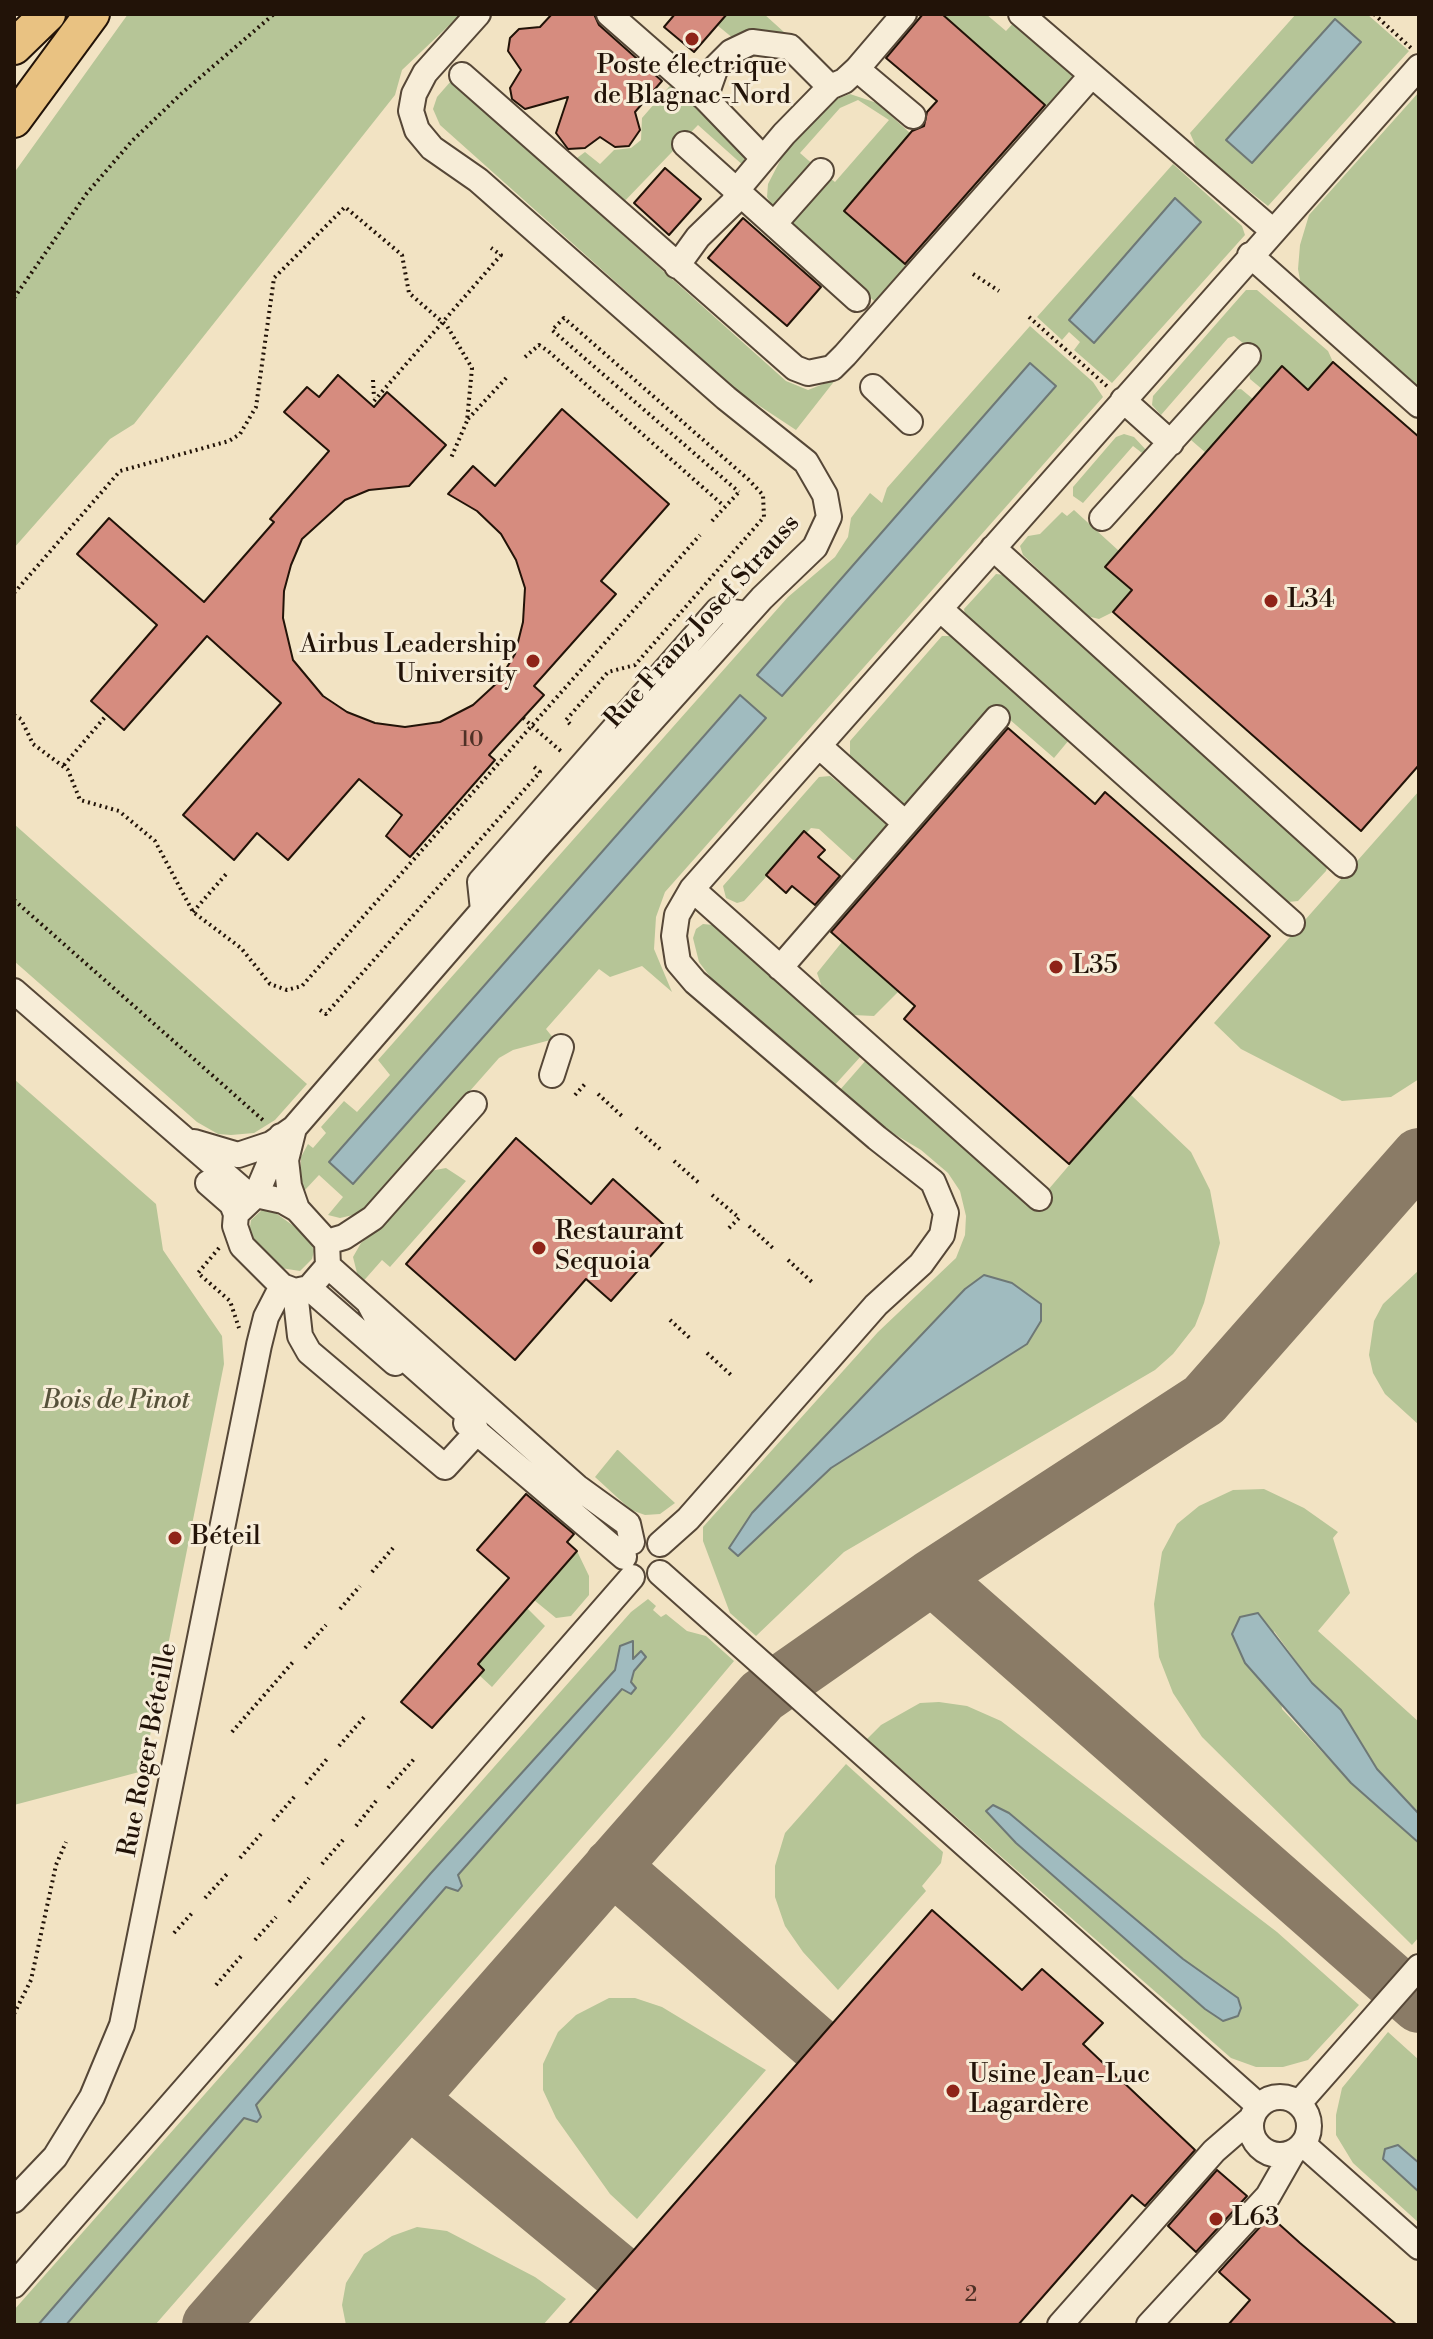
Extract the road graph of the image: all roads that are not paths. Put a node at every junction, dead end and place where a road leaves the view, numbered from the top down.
1 (48, 14) edge
2 (92, 14) edge
3 (478, 14) edge
4 (609, 14) edge
5 (904, 14) edge
6 (1021, 14) edge
7 (14, 47) edge
8 (1419, 67) edge
9 (857, 69) junction
10 (462, 75) dead end
11 (1091, 76) junction
12 (830, 87) junction
13 (705, 98) junction
14 (913, 116) dead end
15 (14, 120) edge
16 (685, 144) dead end
17 (763, 158) junction
18 (821, 171) dead end
19 (737, 190) junction
20 (774, 224) junction
21 (1272, 230) junction
22 (1250, 255) junction
23 (677, 266) junction
24 (857, 299) dead end
25 (1248, 356) dead end
26 (873, 387) dead end
27 (1123, 400) junction
28 (1419, 405) edge
29 (910, 422) dead end
30 (1171, 443) junction
31 (1102, 518) dead end
32 (993, 548) junction
33 (940, 609) junction
34 (747, 614) junction
35 (997, 718) dead end
36 (819, 746) junction
37 (905, 823) junction
38 (1344, 865) dead end
39 (692, 889) junction
40 (483, 910) junction
41 (1292, 923) dead end
42 (780, 968) junction
43 (14, 991) edge
44 (14, 1013) edge
45 (561, 1047) dead end
46 (552, 1075) dead end
47 (474, 1104) dead end
48 (282, 1130) junction
49 (180, 1137) junction
50 (1039, 1198) dead end
51 (248, 1202) junction
52 (297, 1209) junction
53 (328, 1254) junction
54 (295, 1288) junction
55 (369, 1303) junction
56 (477, 1432) junction
57 (660, 1544) junction
58 (629, 1558) junction
59 (660, 1573) junction
60 (1419, 1967) edge
61 (1299, 2103) junction
62 (1255, 2112) junction
63 (1298, 2149) junction
64 (14, 2200) edge
65 (1419, 2247) edge
66 (14, 2285) edge
67 (1060, 2325) edge
68 (1149, 2325) edge

1 - 7 highway
2 - 15 highway
3 - 34 street, Rue Franz Josef Strauss
4 - 13 street
5 - 9 street
6 - 11 street
8 - 21 street
9 - 12 street
9 - 14 street
10 - 23 street
11 - 21 street
11 - 23 street
12 - 13 street
12 - 17 street
13 - 17 street
16 - 19 street
17 - 19 street
18 - 20 street
19 - 20 street
19 - 23 street
20 - 24 street
21 - 22 street
22 - 27 street
22 - 28 street
25 - 30 street
26 - 29 street
27 - 30 street
27 - 32 street
30 - 31 street
32 - 33 street
32 - 38 street
33 - 36 street
33 - 41 street
34 - 40 street, Rue Franz Josef Strauss
34 - 40 street
35 - 37 street
36 - 37 street
36 - 39 street
37 - 42 street
39 - 42 street
39 - 57 street
40 - 48 street, Rue Franz Josef Strauss
42 - 50 street
43 - 49 street
44 - 51 street
45 - 46 street
47 - 53 street
48 - 49 street
48 - 51 street
48 - 52 street
49 - 51 street
51 - 52 street
51 - 54 street
52 - 53 street
53 - 54 street, Rue Roger Béteille
53 - 55 street
54 - 56 street
54 - 56 street
54 - 64 street, Rue Roger Béteille
55 - 56 street
55 - 58 street
56 - 58 street
57 - 58 street
57 - 59 street
58 - 59 street
58 - 66 street
59 - 62 street
60 - 61 street
61 - 62 street
61 - 63 street
62 - 63 street
62 - 67 street
63 - 65 street
63 - 68 street

